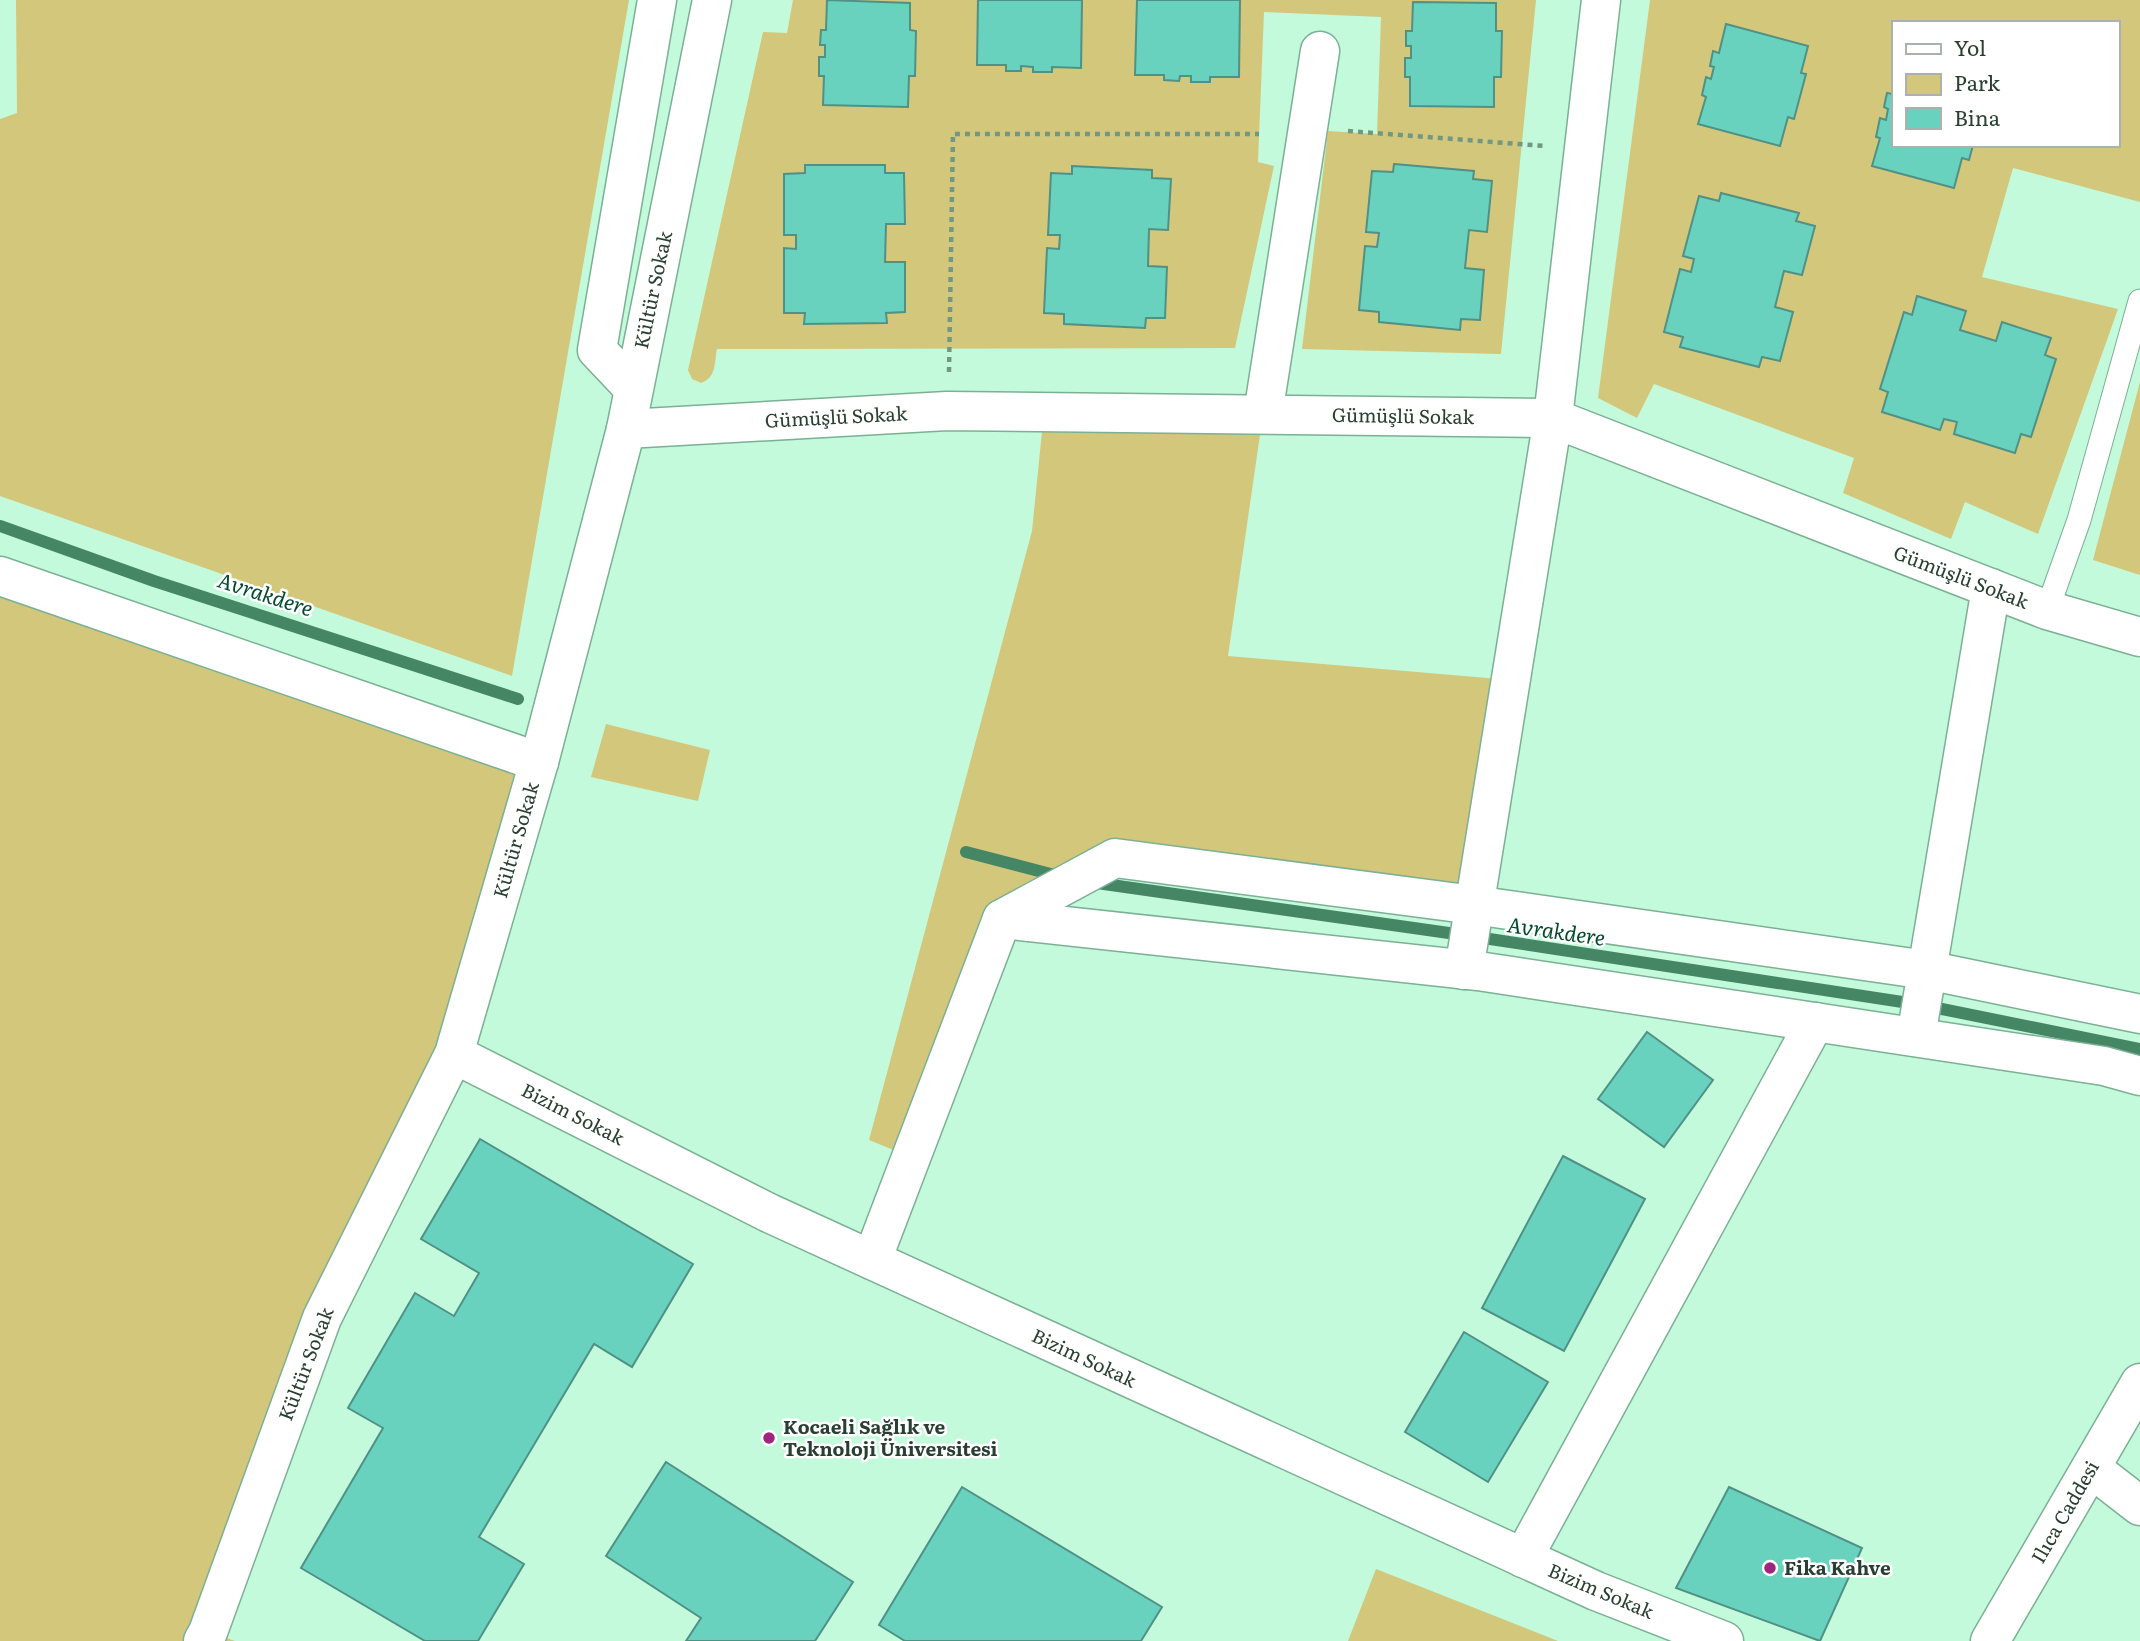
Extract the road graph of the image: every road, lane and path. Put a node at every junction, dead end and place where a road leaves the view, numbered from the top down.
1 (657, 0) edge
2 (712, 0) edge
3 (1601, 0) edge
4 (1320, 51) dead end
5 (1306, 128) junction
6 (1259, 134) dead end
7 (1584, 151) junction
8 (2140, 301) edge
9 (633, 388) junction
10 (947, 411) junction
11 (1264, 414) junction
12 (1553, 418) junction
13 (626, 429) junction
14 (0, 576) edge
15 (1991, 588) junction
16 (2048, 610) junction
17 (2140, 637) edge
18 (539, 762) junction
19 (1475, 905) junction
20 (1002, 919) junction
21 (1464, 970) junction
22 (1927, 971) junction
23 (2140, 1014) edge
24 (1815, 1022) junction
25 (1916, 1037) junction
26 (454, 1054) junction
27 (2140, 1076) edge
28 (872, 1260) junction
29 (2140, 1384) edge
30 (2091, 1468) junction
31 (2140, 1506) edge
32 (1523, 1558) junction
33 (216, 1638) edge
34 (1724, 1641) edge
35 (1990, 1641) edge

1 - 9 street
2 - 9 street, Kültür Sokak
3 - 7 street
4 - 5 street
5 - 7 path
5 - 11 street
6 - 10 path
7 - 12 street
8 - 16 lane
9 - 13 street, Kültür Sokak
10 - 11 street, Gümüşlü Sokak
10 - 13 street, Gümüşlü Sokak
11 - 12 street, Gümüşlü Sokak
12 - 15 street, Gümüşlü Sokak
12 - 19 street
13 - 18 street, Kültür Sokak
14 - 18 street
15 - 16 street, Gümüşlü Sokak
15 - 22 street
16 - 17 street, Gümüşlü Sokak
18 - 26 street, Kültür Sokak
19 - 20 street
19 - 21 street
19 - 22 street
20 - 21 street
20 - 28 street
21 - 24 street
22 - 23 street
22 - 25 street
24 - 25 street
24 - 32 street
25 - 27 street
26 - 28 street, Bizim Sokak
26 - 33 street, Kültür Sokak
28 - 32 street, Bizim Sokak
29 - 30 street, Ilıca Caddesi
30 - 31 street
30 - 35 street, Ilıca Caddesi
32 - 34 street, Bizim Sokak

